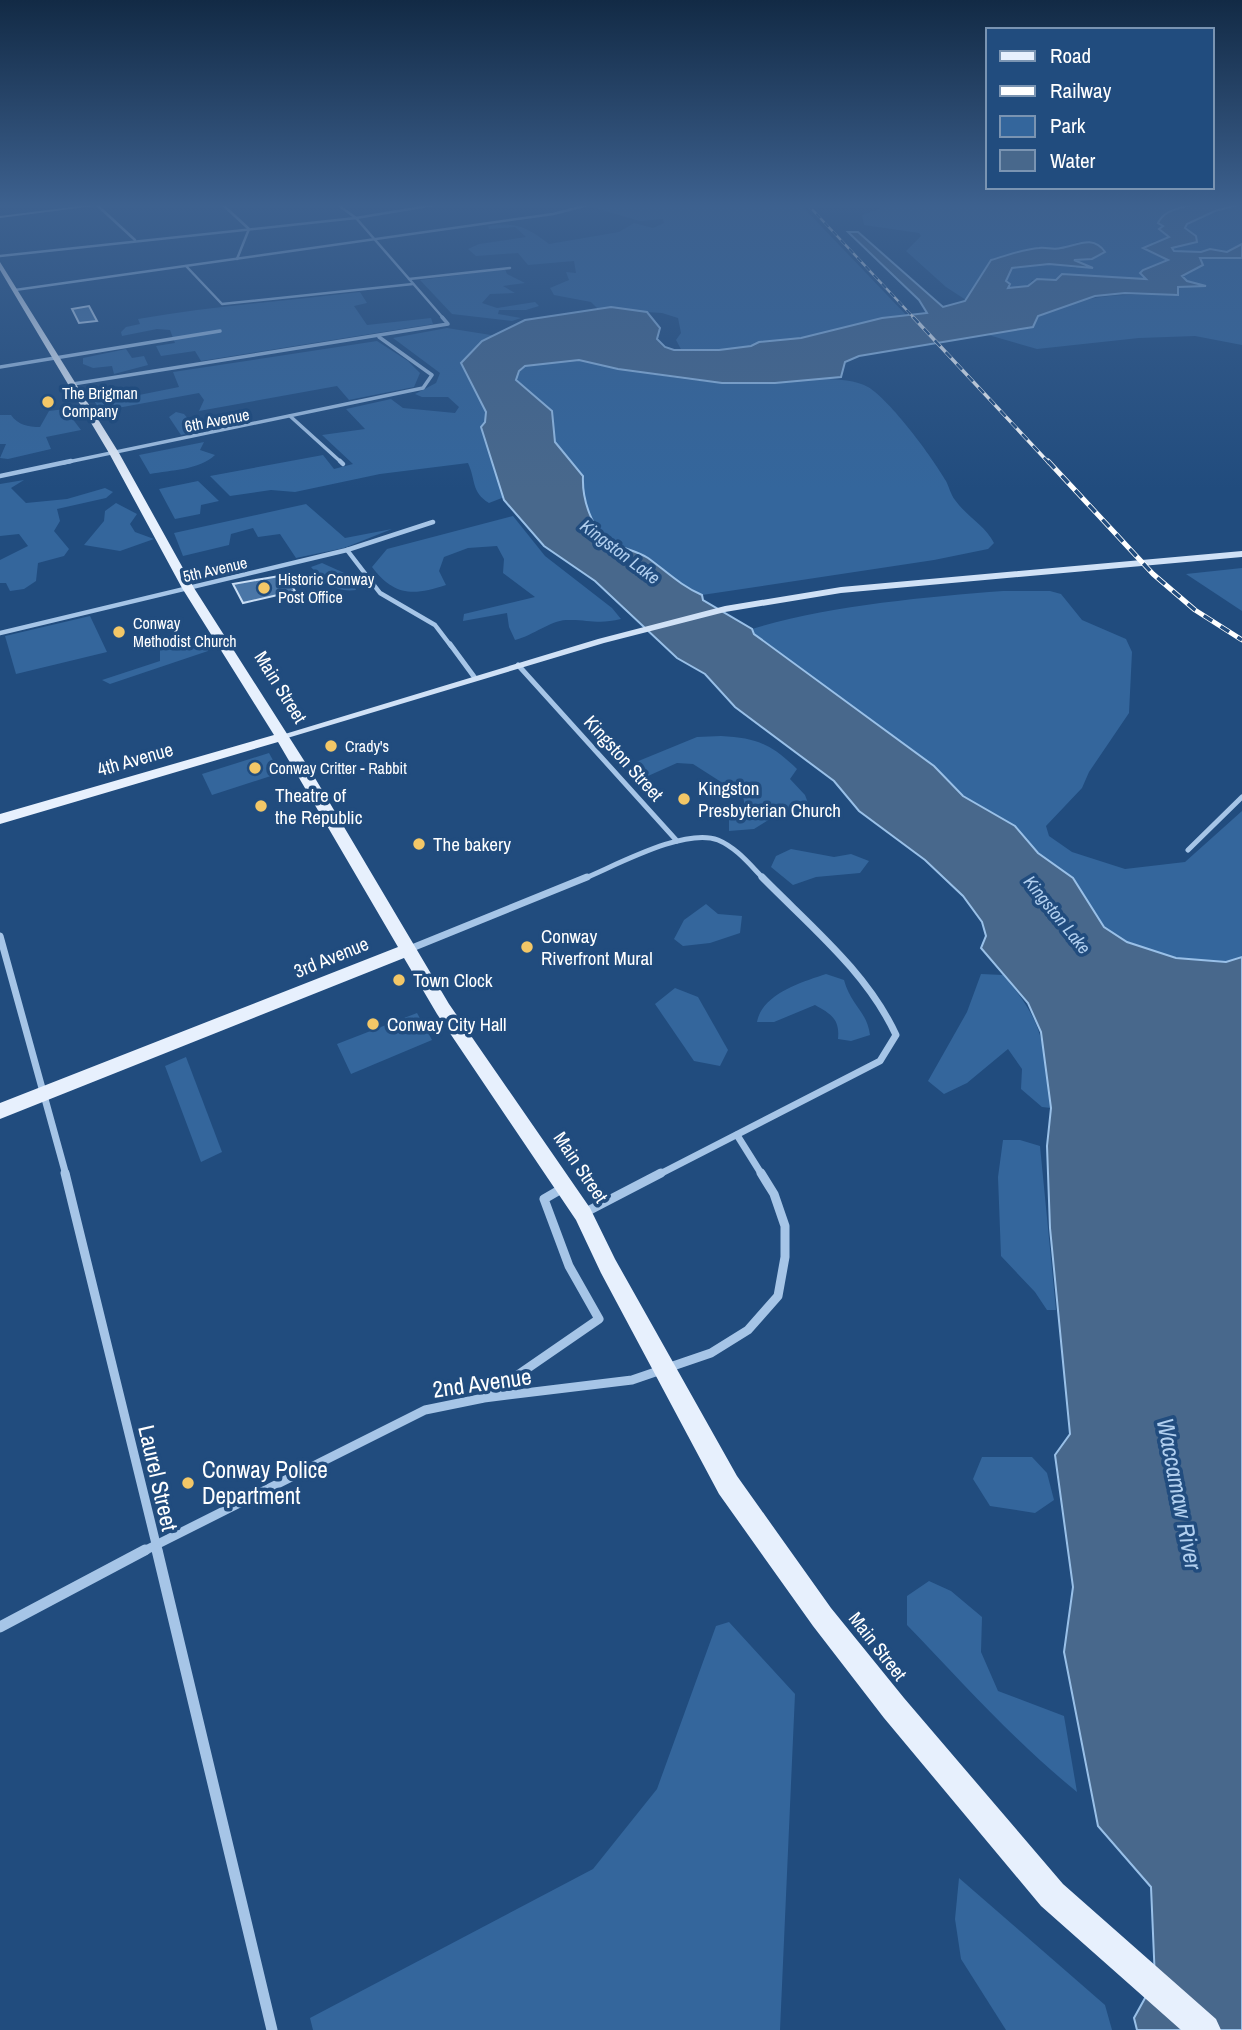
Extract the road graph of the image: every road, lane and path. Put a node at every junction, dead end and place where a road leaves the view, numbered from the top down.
1 (21, 300) edge
2 (218, 300) edge
3 (265, 300) edge
4 (426, 300) edge
5 (220, 331) dead end
6 (379, 337) junction
7 (58, 358) junction
8 (0, 368) edge
9 (74, 384) junction
10 (290, 416) junction
11 (114, 453) junction
12 (343, 464) dead end
13 (0, 476) edge
14 (433, 522) dead end
15 (347, 550) junction
16 (1242, 554) edge
17 (188, 588) junction
18 (0, 633) edge
19 (518, 665) junction
20 (475, 678) junction
21 (281, 737) junction
22 (1242, 797) edge
23 (0, 819) edge
24 (677, 841) junction
25 (1188, 850) dead end
26 (0, 936) edge
27 (407, 950) junction
28 (42, 1095) junction
29 (0, 1111) edge
30 (737, 1135) junction
31 (564, 1188) junction
32 (583, 1214) junction
33 (484, 1398) junction
34 (154, 1544) junction
35 (0, 1627) edge
36 (272, 2030) edge
37 (1205, 2030) edge

1 - 7 main road, Main Street
2 - 3 street
4 - 6 street
5 - 7 street
6 - 9 street
6 - 10 street, 6th Avenue
7 - 8 street
7 - 9 main road, Main Street
9 - 11 main road, Main Street
10 - 11 street, 6th Avenue
10 - 12 street
11 - 13 street, 6th Avenue
11 - 17 main road, Main Street
14 - 15 street, 5th Avenue
15 - 17 street, 5th Avenue
15 - 20 street
16 - 19 main road
17 - 18 street, 5th Avenue
17 - 21 main road, Main Street
19 - 20 main road
19 - 24 street, Kingston Street
20 - 21 main road
21 - 23 main road, 4th Avenue
21 - 27 main road, Main Street
22 - 25 street
24 - 27 street, 3rd Avenue
24 - 30 street
26 - 28 street, Laurel Street
27 - 28 main road, 3rd Avenue
27 - 31 main road, Main Street
28 - 29 main road, 3rd Avenue
28 - 34 street, Laurel Street
30 - 32 street
30 - 33 street, 2nd Avenue
31 - 32 main road, Main Street
31 - 33 street
32 - 37 main road, Main Street
33 - 34 street, 2nd Avenue
34 - 35 street, 2nd Avenue
34 - 36 street, Laurel Street

